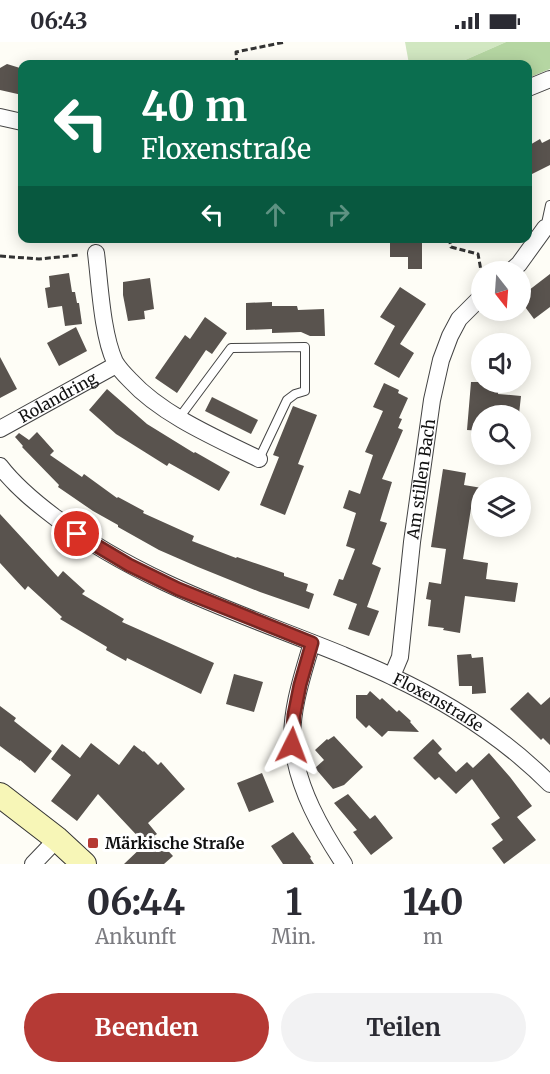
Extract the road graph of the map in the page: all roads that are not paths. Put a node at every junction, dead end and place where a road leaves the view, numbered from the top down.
1 (550, 79) edge
2 (532, 86) edge
3 (0, 117) edge
4 (18, 121) edge
5 (550, 205) edge
6 (545, 228) joint
7 (96, 253) road end
8 (521, 261) edge
9 (471, 307) edge
10 (116, 365) junction
11 (179, 418) junction
12 (0, 429) edge
13 (259, 459) joint
14 (0, 466) edge
15 (312, 643) junction
16 (392, 676) junction
17 (550, 784) edge
18 (0, 795) edge
19 (57, 839) junction
20 (33, 864) edge
21 (84, 864) edge
22 (344, 864) edge

1 - 2 street
3 - 4 street
5 - 6 lane
6 - 8 street
7 - 10 street, Rolandring
9 - 16 street, Am stillen Bach
10 - 11 street, Rolandring
10 - 12 street, Rolandring
11 - 13 street, Rolandring
11 - 13 lane, Rolandring
14 - 15 street, Floxenstraße
15 - 16 street, Floxenstraße
15 - 22 street
16 - 17 street, Floxenstraße
18 - 19 street
19 - 20 street
19 - 21 street

